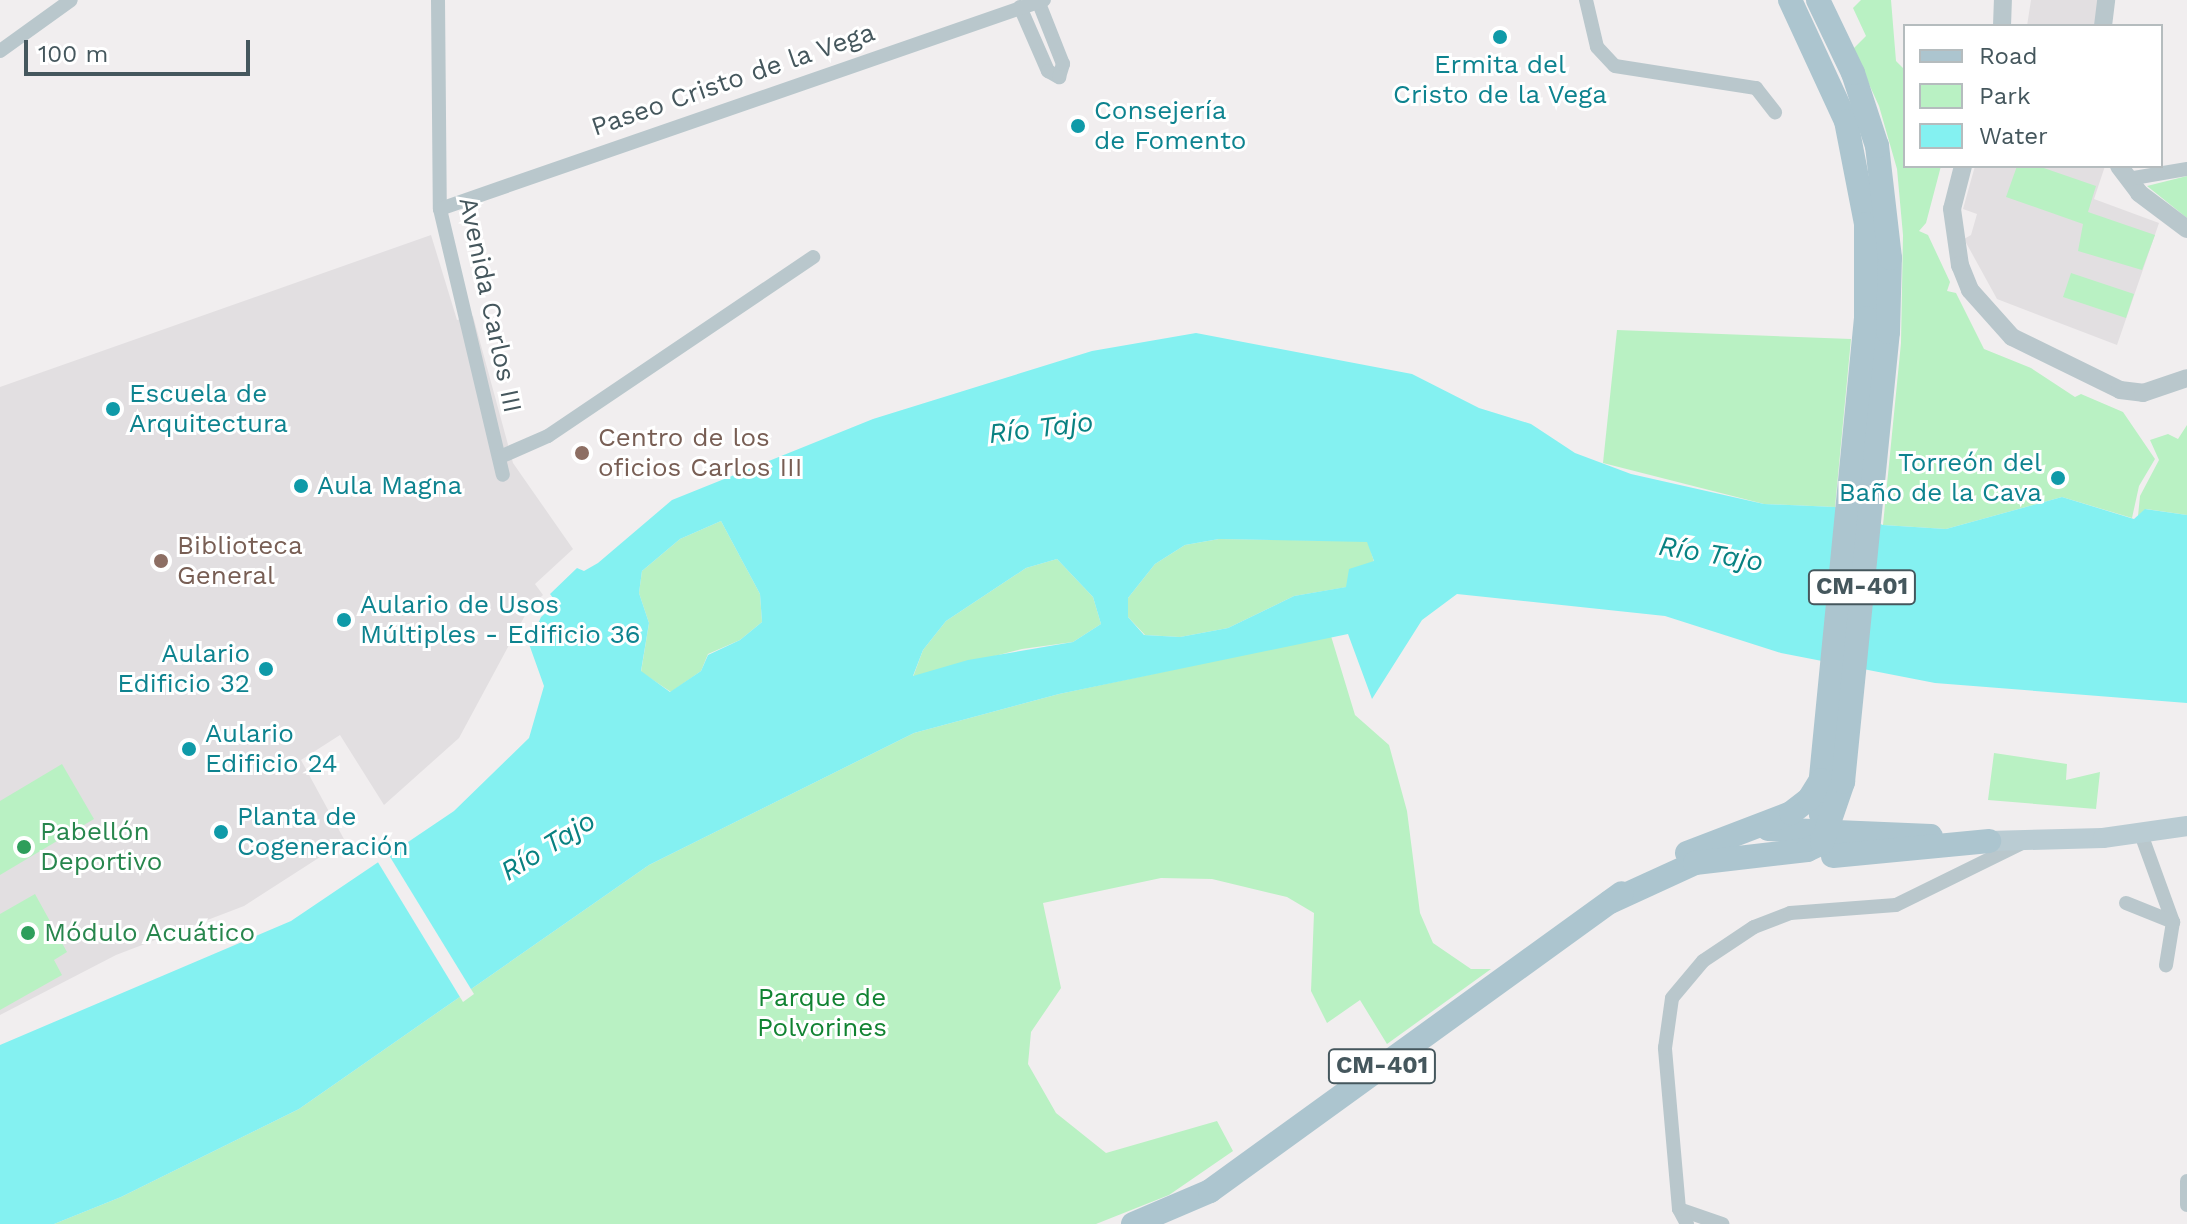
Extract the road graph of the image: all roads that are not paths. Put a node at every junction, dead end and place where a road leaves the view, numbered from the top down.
1 (71, 0) edge
2 (438, 0) edge
3 (1586, 0) edge
4 (1777, 0) edge
5 (1790, 0) edge
6 (1818, 0) edge
7 (2003, 0) edge
8 (2106, 0) edge
9 (1041, 1) edge
10 (1020, 7) junction
11 (2002, 24) edge
12 (2103, 24) edge
13 (0, 51) edge
14 (1775, 112) dead end
15 (1855, 158) junction
16 (1962, 168) edge
17 (2187, 169) edge
18 (2124, 172) edge
19 (440, 209) junction
20 (2187, 229) edge
21 (813, 257) dead end
22 (2187, 378) edge
23 (1870, 392) junction
24 (500, 457) junction
25 (503, 475) dead end
26 (1832, 781) junction
27 (2187, 826) edge
28 (1829, 828) junction
29 (1883, 831) junction
30 (2141, 834) junction
31 (1729, 836) junction
32 (1989, 841) junction
33 (2022, 843) junction
34 (1848, 852) junction
35 (1610, 902) junction
36 (2126, 903) dead end
37 (2173, 922) junction
38 (2166, 965) dead end
39 (2187, 1181) edge
40 (2187, 1205) edge
41 (1679, 1209) junction
42 (1133, 1224) edge
43 (1687, 1224) edge
44 (1722, 1224) edge

1 - 13 street
2 - 19 street, Avenida Carlos III
3 - 14 street
4 - 15 street
5 - 15 main road, CM-401
6 - 23 main road, CM-401
7 - 11 street
8 - 12 street
9 - 10 street, Paseo Cristo de la Vega
9 - 10 street
10 - 19 street, Paseo Cristo de la Vega
15 - 23 main road, CM-401
16 - 22 street
17 - 18 street
18 - 20 street
19 - 24 street, Avenida Carlos III
21 - 24 street
23 - 26 main road, CM-401
23 - 26 main road, CM-401
24 - 25 street, Avenida Carlos III
26 - 28 main road, CM-401
26 - 29 main road
26 - 31 main road, CM-401
27 - 30 main road
28 - 29 main road
28 - 31 main road
28 - 34 main road
28 - 35 main road, CM-401
29 - 32 main road
30 - 33 main road
30 - 37 street
31 - 35 main road, CM-401
32 - 33 main road
32 - 34 main road
33 - 41 street
34 - 35 main road
35 - 42 main road, CM-401
36 - 37 street
37 - 38 street
39 - 40 street
41 - 43 street
41 - 44 street

